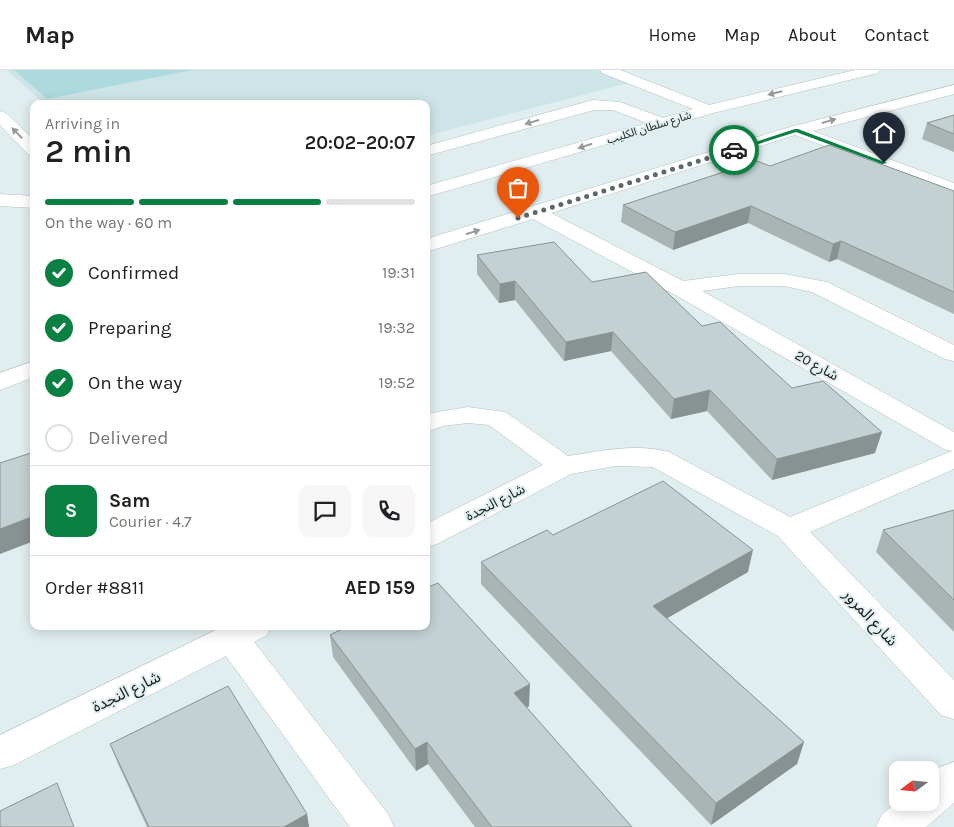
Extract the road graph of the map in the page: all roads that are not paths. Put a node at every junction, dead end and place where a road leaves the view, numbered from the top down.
1 (607, 70) edge
2 (803, 70) edge
3 (873, 70) edge
4 (831, 80) junction
5 (954, 89) edge
6 (708, 110) junction
7 (0, 116) edge
8 (662, 123) junction
9 (796, 130) junction
10 (30, 146) edge
11 (430, 150) edge
12 (954, 189) edge
13 (430, 191) edge
14 (0, 200) edge
15 (30, 202) edge
16 (535, 212) junction
17 (430, 245) edge
18 (680, 288) junction
19 (954, 354) edge
20 (430, 422) edge
21 (954, 443) edge
22 (615, 457) joint
23 (954, 459) edge
24 (563, 466) junction
25 (789, 530) junction
26 (430, 535) edge
27 (247, 630) edge
28 (954, 704) edge
29 (0, 753) edge
30 (954, 779) edge
31 (939, 792) edge
32 (915, 811) edge
33 (374, 827) edge
34 (896, 827) edge

1 - 6 street
2 - 4 street
3 - 4 street, شارع سلطان الكليب
4 -> 6 street, شارع سلطان الكليب
9 -> 5 street
6 - 8 street, شارع سلطان الكليب
10 -> 7 street
8 -> 11 street
8 -> 13 street, شارع سلطان الكليب
9 - 12 street
9 - 16 street
14 - 15 street
17 -> 16 street
16 - 18 street, شارع 20
18 - 19 street
18 - 21 street, شارع 20
20 - 24 street
22 - 24 street, شارع النجدة
22 - 25 street, شارع المرور
23 - 25 street
24 - 26 street, شارع النجدة
25 - 28 street, شارع المرور
27 - 29 street, شارع النجدة
27 - 33 street
30 - 31 street
32 - 34 street

